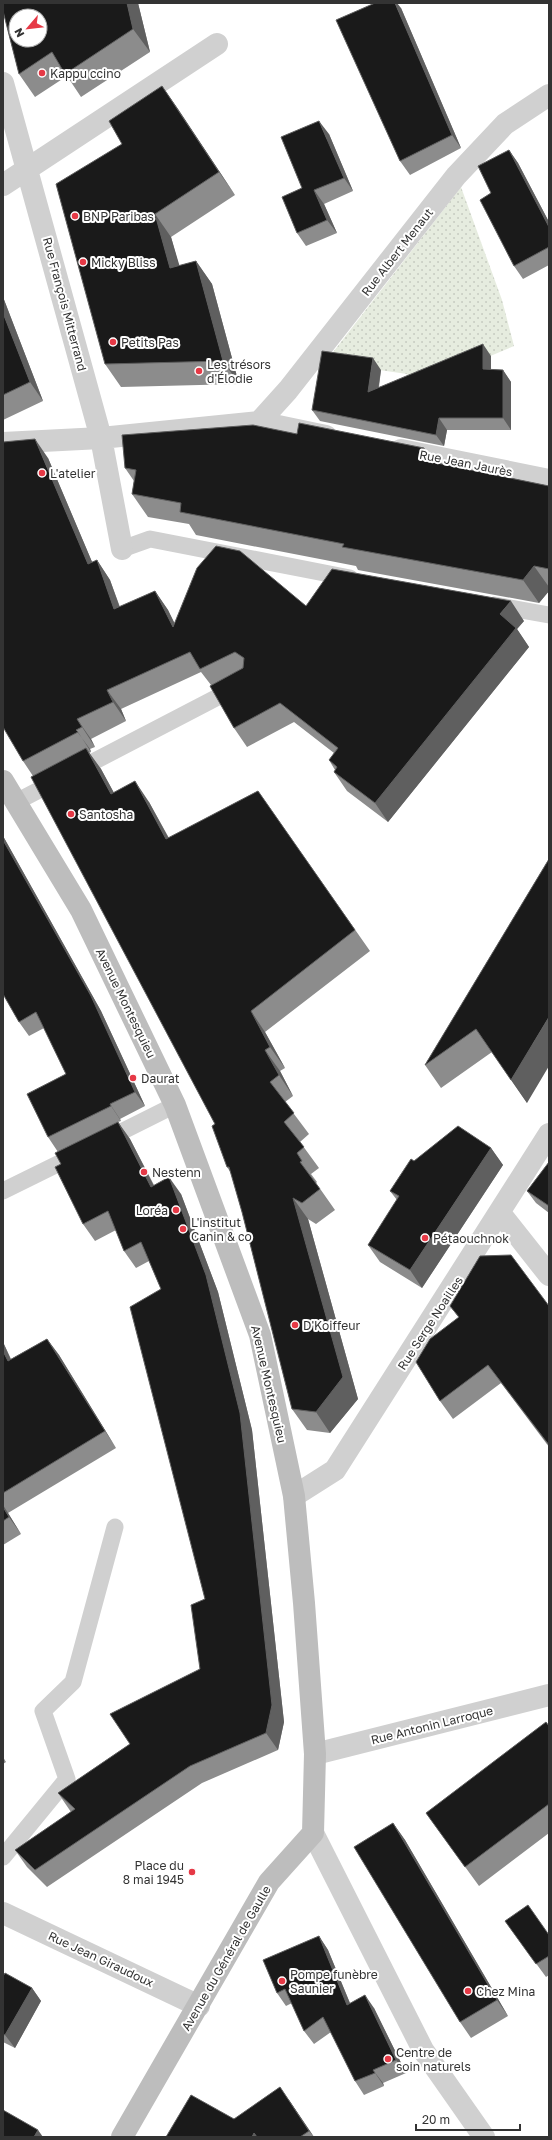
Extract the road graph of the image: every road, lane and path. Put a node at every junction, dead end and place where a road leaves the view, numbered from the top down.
1 (217, 44) dead end
2 (3, 83) edge
3 (549, 95) edge
4 (29, 170) junction
5 (3, 185) edge
6 (259, 422) junction
7 (101, 438) junction
8 (345, 440) edge
9 (3, 443) edge
10 (384, 447) edge
11 (549, 480) edge
12 (122, 549) joint
13 (370, 582) edge
14 (475, 602) edge
15 (549, 615) edge
16 (248, 681) edge
17 (3, 781) edge
18 (16, 802) junction
19 (175, 1105) junction
20 (549, 1134) edge
21 (3, 1191) edge
22 (500, 1213) junction
23 (549, 1275) edge
24 (294, 1496) junction
25 (114, 1527) dead end
26 (549, 1695) edge
27 (315, 1754) junction
28 (313, 1832) junction
29 (3, 1857) edge
30 (3, 1913) edge
31 (199, 2006) junction
32 (122, 2137) edge
33 (484, 2137) edge

1 - 4 street
2 - 4 street, Rue François Mitterrand
3 - 6 street, Rue Albert Menaut
4 - 5 street
4 - 7 street, Rue François Mitterrand
6 - 7 street
6 - 8 street
7 - 9 street
7 - 12 street, Rue François Mitterrand
10 - 11 street, Rue Jean Jaurès
12 - 13 lane
14 - 15 lane
16 - 18 lane
17 - 18 main road, Avenue Montesquieu
18 - 19 main road, Avenue Montesquieu
19 - 21 lane
19 - 24 main road, Avenue Montesquieu
20 - 22 street, Rue Serge Noailles
22 - 23 street
22 - 24 street, Rue Serge Noailles
24 - 27 main road, Avenue Montesquieu
25 - 29 lane
26 - 27 street, Rue Antonin Larroque
27 - 28 main road
28 - 31 main road, Avenue du Général de Gaulle
28 - 33 street
30 - 31 street, Rue Jean Giraudoux
31 - 32 main road, Avenue du Général de Gaulle

